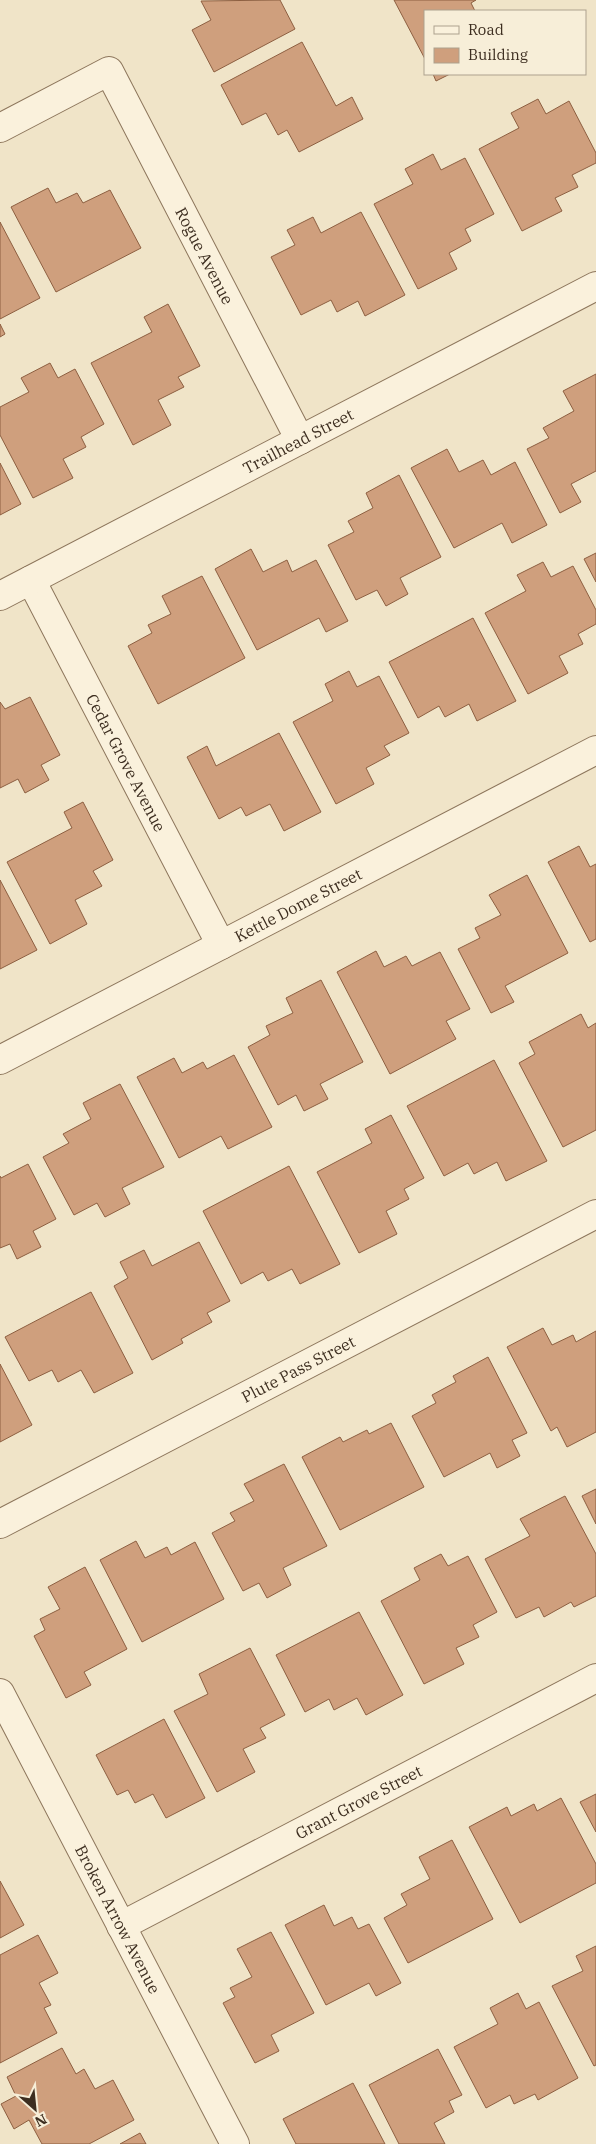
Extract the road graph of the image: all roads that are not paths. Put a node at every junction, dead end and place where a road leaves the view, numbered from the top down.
1 (0, 128) edge
2 (596, 286) edge
3 (300, 440) junction
4 (31, 580) junction
5 (0, 596) edge
6 (596, 750) edge
7 (221, 945) junction
8 (0, 1060) edge
9 (596, 1214) edge
10 (0, 1524) edge
11 (596, 1678) edge
12 (0, 1693) edge
13 (121, 1926) junction
14 (236, 2144) edge

1 - 3 street, Rogue Avenue
2 - 3 street, Trailhead Street
3 - 4 street, Trailhead Street
4 - 5 street, Trailhead Street
4 - 7 street, Cedar Grove Avenue
6 - 7 street, Kettle Dome Street
7 - 8 street, Kettle Dome Street
9 - 10 street, Plute Pass Street
11 - 13 street, Grant Grove Street
12 - 13 street, Broken Arrow Avenue
13 - 14 street, Broken Arrow Avenue

